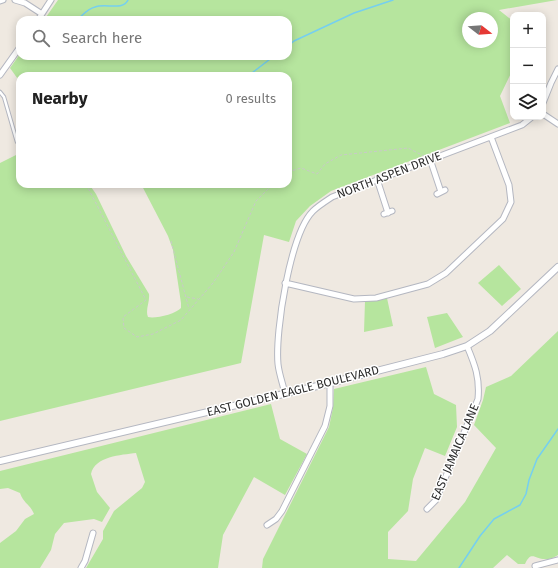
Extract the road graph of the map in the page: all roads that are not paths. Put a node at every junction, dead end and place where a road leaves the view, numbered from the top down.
1 (3, 0) edge
2 (15, 0) edge
3 (51, 0) edge
4 (0, 1) edge
5 (42, 14) joint
6 (16, 53) edge
7 (558, 69) edge
8 (0, 75) edge
9 (0, 92) edge
10 (546, 94) edge
11 (546, 116) edge
12 (528, 120) edge
13 (558, 124) edge
14 (491, 137) junction
15 (16, 139) edge
16 (430, 159) junction
17 (377, 179) junction
18 (441, 192) dead end
19 (388, 213) dead end
20 (558, 267) edge
21 (285, 283) junction
22 (467, 346) junction
23 (330, 383) junction
24 (285, 394) junction
25 (0, 461) edge
26 (427, 509) dead end
27 (267, 526) dead end
28 (93, 533) dead end
29 (558, 560) edge
30 (535, 566) dead end
31 (81, 568) edge

1 - 4 street
2 - 5 street
3 - 5 street
6 - 8 street
7 - 10 street
9 - 15 lane
11 - 13 street
12 - 14 street, NORTH ASPEN DRIVE
14 - 16 street, NORTH ASPEN DRIVE
14 - 21 street
16 - 17 street, NORTH ASPEN DRIVE
16 - 18 street
17 - 19 street
17 - 21 street, NORTH ASPEN DRIVE
20 - 22 street, EAST GOLDEN EAGLE BOULEVARD
21 - 24 street, NORTH ASPEN DRIVE
22 - 23 street, EAST GOLDEN EAGLE BOULEVARD
22 - 26 street, EAST JAMAICA LANE
23 - 24 street, EAST GOLDEN EAGLE BOULEVARD
23 - 27 street
24 - 25 street, EAST GOLDEN EAGLE BOULEVARD
28 - 31 street
29 - 30 street

